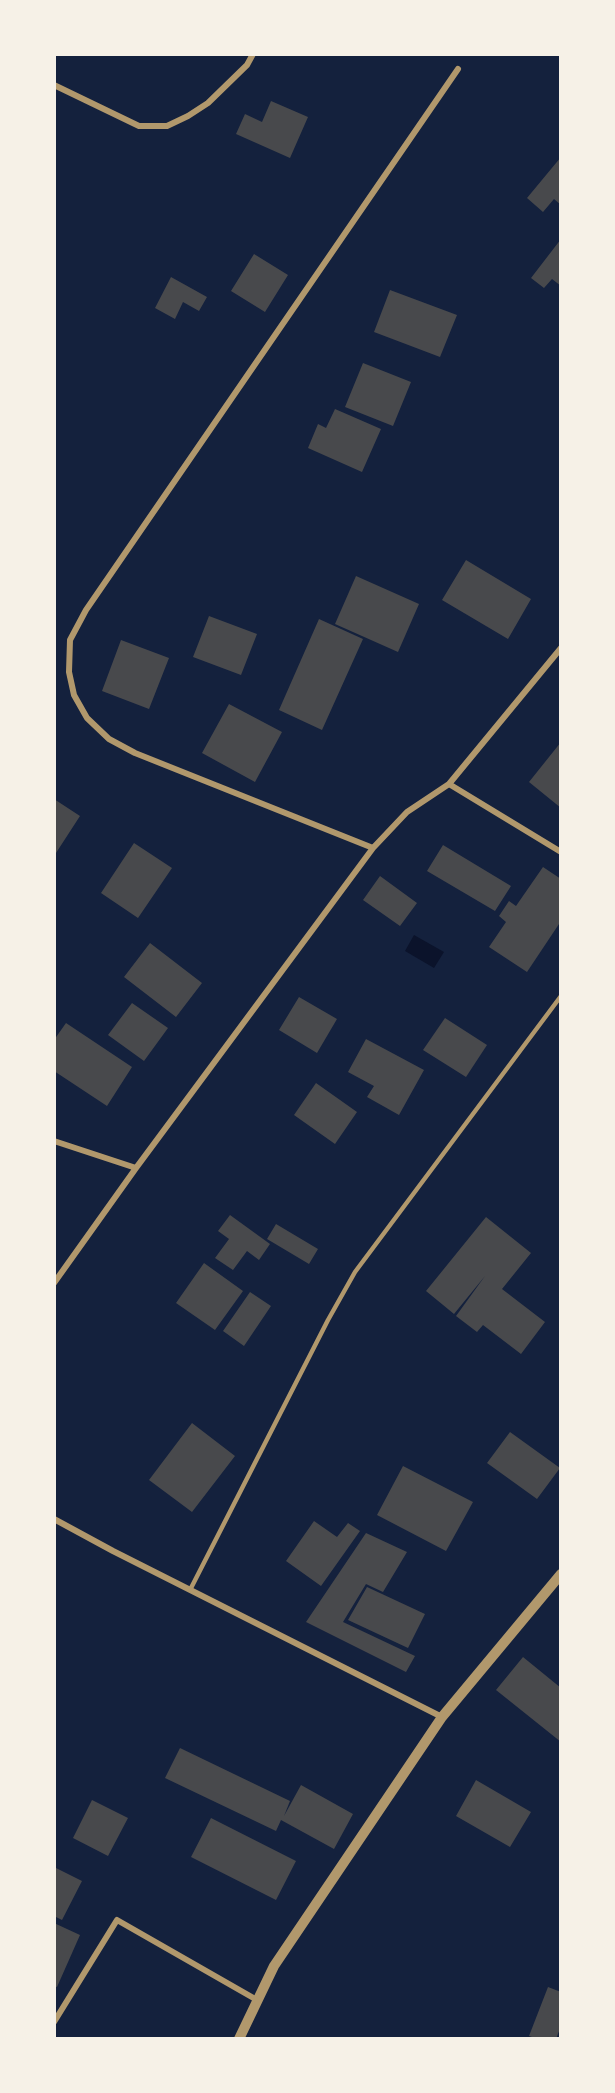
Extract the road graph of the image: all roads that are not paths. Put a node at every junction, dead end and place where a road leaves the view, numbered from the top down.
1 (254, 54) edge
2 (458, 69) dead end
3 (54, 85) edge
4 (561, 648) edge
5 (449, 784) junction
6 (373, 848) junction
7 (561, 852) edge
8 (561, 996) edge
9 (54, 1141) edge
10 (136, 1168) junction
11 (54, 1282) edge
12 (54, 1519) edge
13 (561, 1574) edge
14 (190, 1590) junction
15 (442, 1717) junction
16 (257, 2000) junction
17 (54, 2022) edge
18 (238, 2039) edge

1 - 3 street
2 - 6 street
4 - 5 street
5 - 6 street
5 - 7 street
6 - 10 street
8 - 14 lane
9 - 10 street
10 - 11 street
12 - 14 street
13 - 15 street
14 - 15 street
15 - 16 street
16 - 17 street
16 - 18 street

